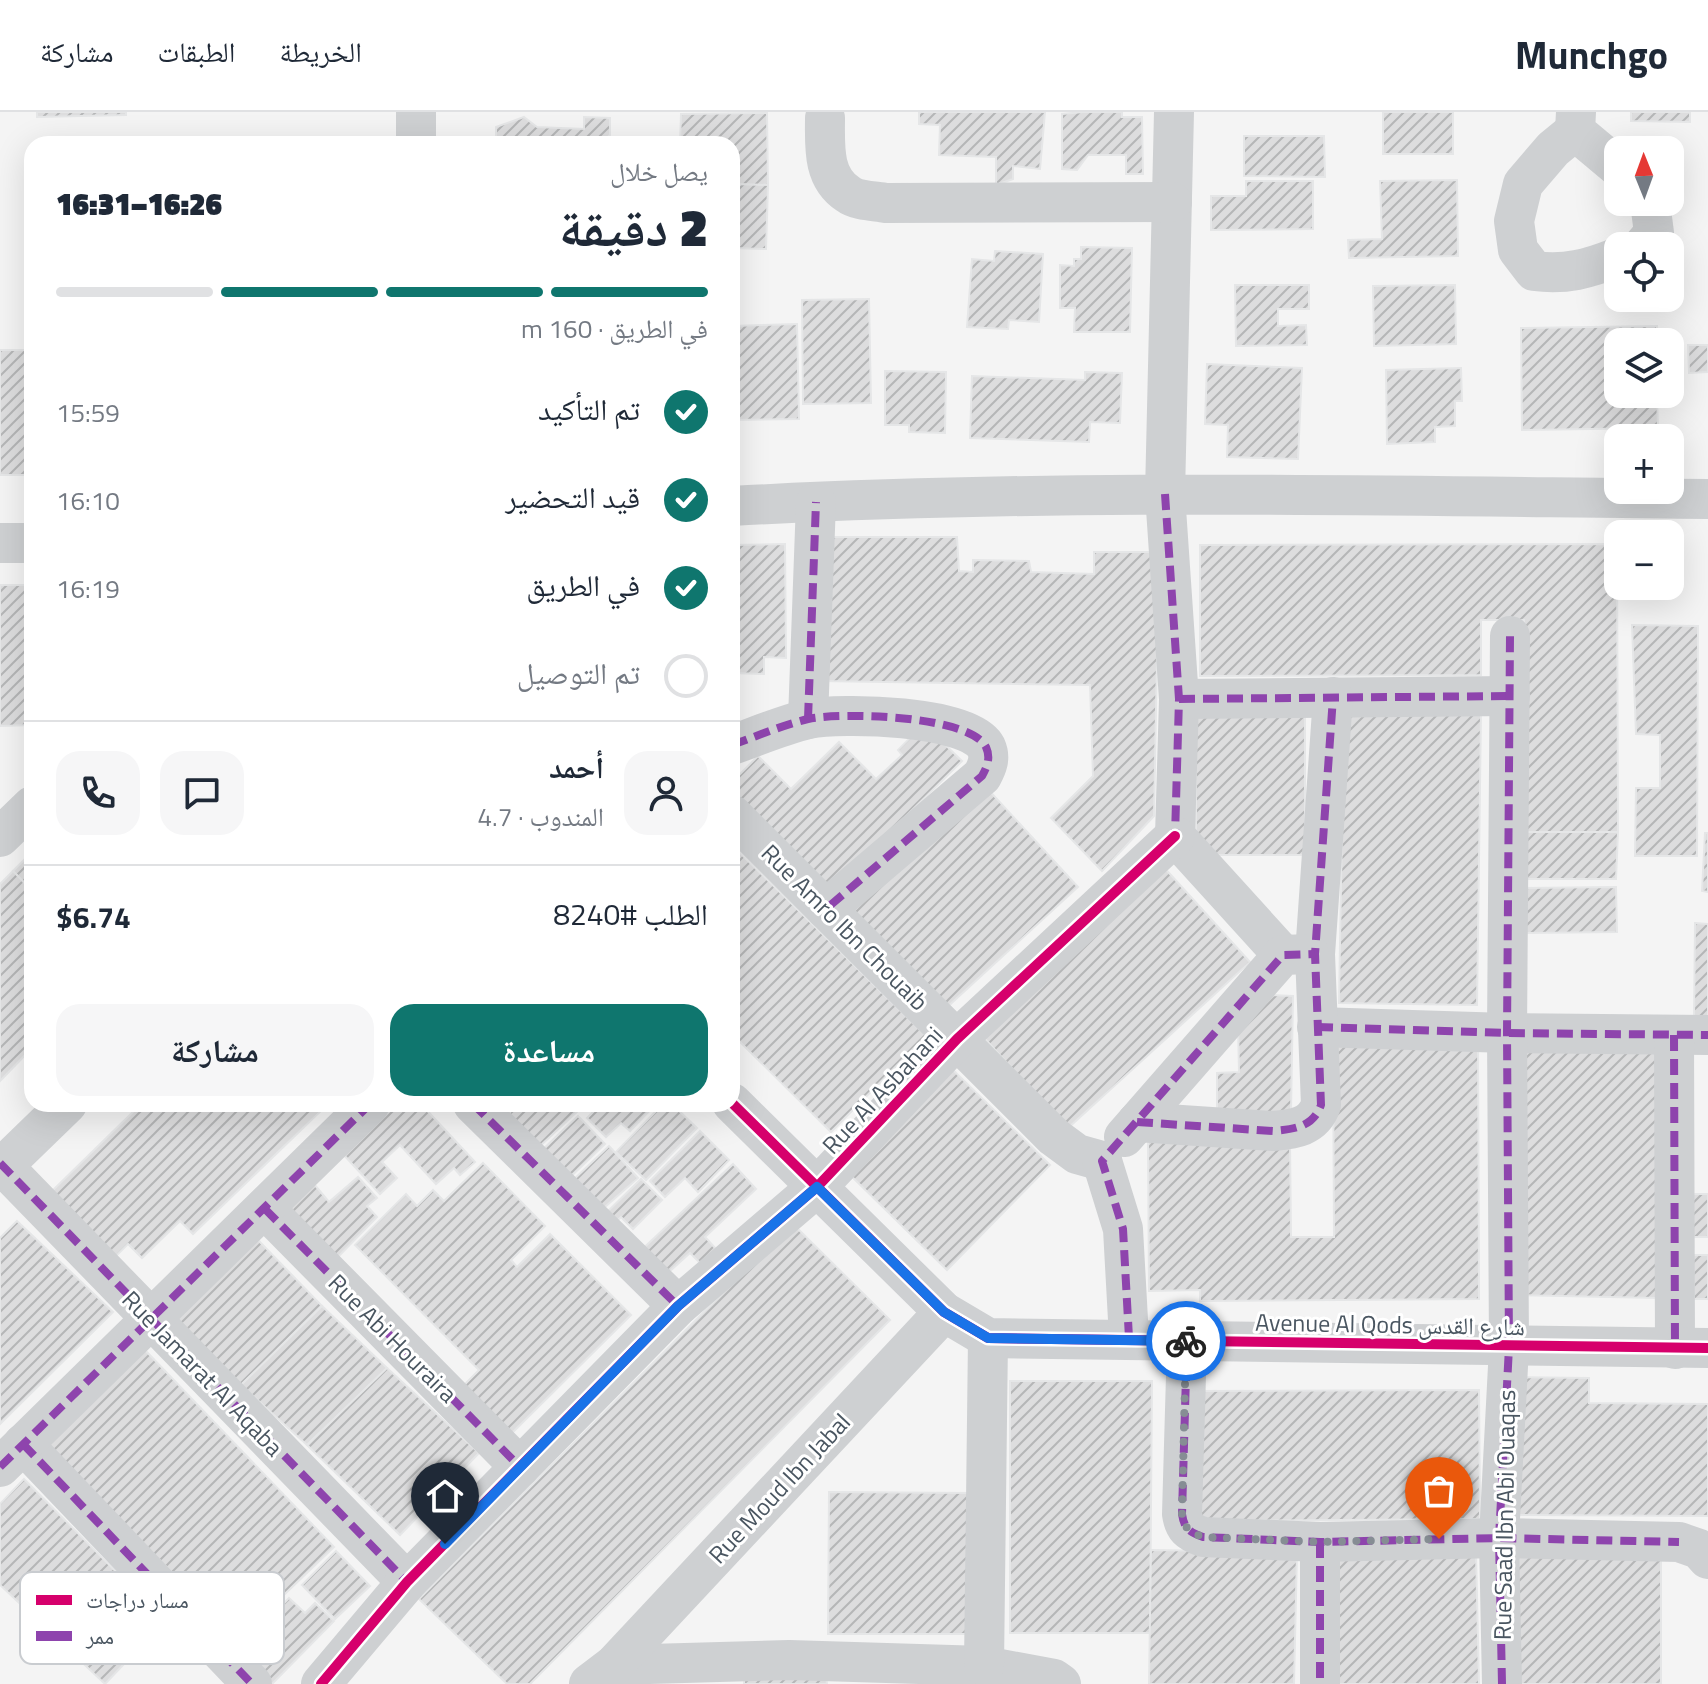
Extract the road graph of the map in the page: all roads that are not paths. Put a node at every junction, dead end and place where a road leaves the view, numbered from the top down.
1 (416, 112) edge
2 (1174, 112) edge
3 (825, 118) dead end
4 (1576, 121) edge
5 (416, 136) edge
6 (1604, 152) edge
7 (1172, 202) junction
8 (1604, 262) edge
9 (1165, 494) junction
10 (1708, 499) edge
11 (816, 502) junction
12 (740, 506) edge
13 (0, 543) edge
14 (24, 543) edge
15 (1510, 636) dead end
16 (1510, 696) junction
17 (1333, 697) junction
18 (1179, 699) junction
19 (808, 719) junction
20 (740, 742) edge
21 (24, 814) edge
22 (740, 823) edge
23 (1175, 836) junction
24 (0, 837) edge
25 (826, 909) junction
26 (1299, 954) junction
27 (1317, 1027) junction
28 (1507, 1033) junction
29 (1691, 1035) edge
30 (957, 1039) junction
31 (740, 1111) edge
32 (58, 1112) edge
33 (362, 1112) edge
34 (481, 1112) edge
35 (1137, 1122) junction
36 (1102, 1161) junction
37 (1, 1166) edge
38 (817, 1187) junction
39 (265, 1209) junction
40 (678, 1306) junction
41 (944, 1312) junction
42 (151, 1319) junction
43 (988, 1338) junction
44 (1129, 1338) junction
45 (1187, 1341) junction
46 (1509, 1347) junction
47 (1692, 1349) edge
48 (11, 1456) edge
49 (520, 1467) junction
50 (1499, 1538) junction
51 (1320, 1542) junction
52 (1694, 1550) edge
53 (134, 1572) edge
54 (407, 1582) junction
55 (231, 1664) edge
56 (984, 1666) junction
57 (602, 1674) edge
58 (252, 1684) edge
59 (321, 1684) edge
60 (1061, 1684) edge
61 (1320, 1684) edge
62 (1502, 1684) edge

1 - 5 street
2 - 7 street
3 - 7 street
4 - 6 street
4 - 8 street
7 - 9 street
9 - 10 street
9 - 11 street
9 - 18 street
11 - 12 street
11 - 19 street
13 - 14 street
15 - 16 street, Rue Saad Ibn Abi Ouaqas
16 - 17 street
16 - 28 street, Rue Saad Ibn Abi Ouaqas
17 - 18 street
17 - 26 street
18 - 23 street
19 - 20 street
19 - 25 street
21 - 24 street
22 - 25 street, Rue Amro Ibn Chouaib
23 - 26 street
23 - 30 street, Rue Al Asbahani
25 - 30 street, Rue Amro Ibn Chouaib
26 - 27 street
26 - 35 street
27 - 28 street
27 - 35 street
28 - 29 street
28 - 46 street, Rue Saad Ibn Abi Ouaqas
29 - 47 street
30 - 36 street, Rue Amro Ibn Chouaib
30 - 38 street, Rue Al Asbahani
31 - 38 street
32 - 37 street
33 - 39 street
34 - 40 street
35 - 36 street
36 - 44 street
37 - 42 street, Rue Jamarat Al Aqaba
38 - 40 street, Rue Al Asbahani
38 - 41 street
39 - 42 street
39 - 49 street, Rue Abi Houraira
40 - 49 street, Rue Al Asbahani
41 - 43 street
41 - 57 street, Rue Moud Ibn Jabal
42 - 48 street
42 - 54 street, Rue Jamarat Al Aqaba
43 - 44 street, Avenue Al Qods شارع القدس
43 - 56 street
44 - 45 street, Avenue Al Qods شارع القدس
45 - 46 street, Avenue Al Qods شارع القدس
45 - 51 street
46 - 47 street, Avenue Al Qods شارع القدس
46 - 50 street, Rue Saad Ibn Abi Ouaqas
48 - 53 street
49 - 54 street, Rue Al Asbahani
50 - 51 street
50 - 52 street
50 - 62 street, Rue Saad Ibn Abi Ouaqas
51 - 61 street
54 - 59 street, Rue Al Asbahani
55 - 58 street
56 - 57 street
56 - 60 street

